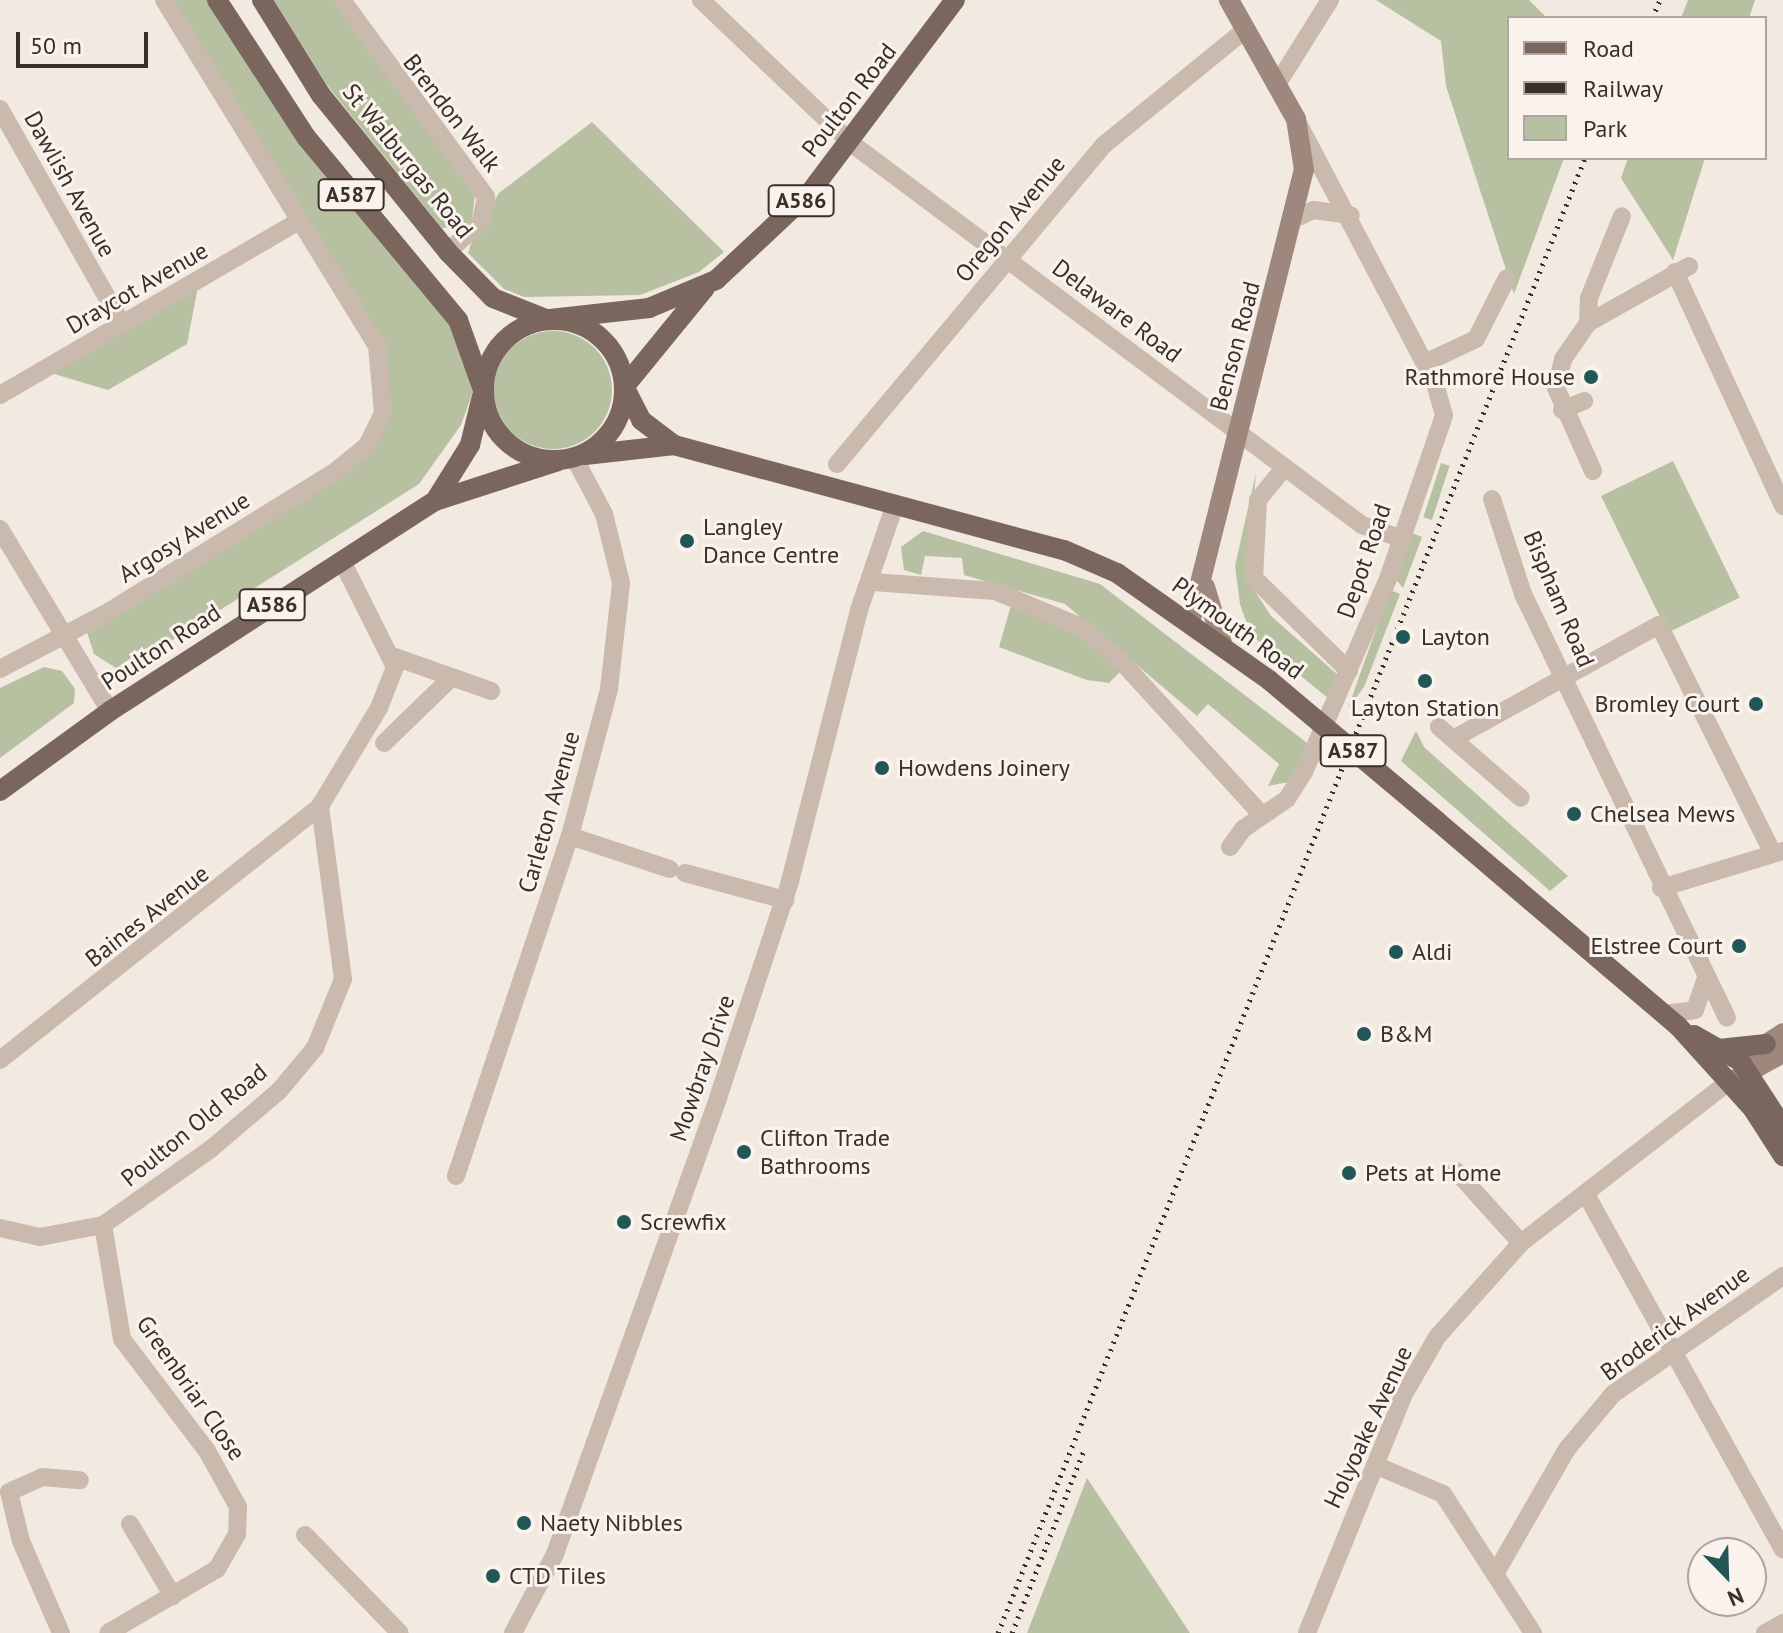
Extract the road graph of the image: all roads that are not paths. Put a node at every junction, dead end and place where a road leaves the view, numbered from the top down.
1 (164, 0) edge
2 (217, 0) edge
3 (262, 0) edge
4 (342, 0) edge
5 (701, 0) edge
6 (955, 0) edge
7 (1229, 0) edge
8 (1330, 0) edge
9 (1245, 30) junction
10 (1276, 86) junction
11 (0, 109) edge
12 (1296, 119) junction
13 (851, 143) junction
14 (1351, 215) junction
15 (1622, 216) dead end
16 (1298, 217) junction
17 (297, 222) junction
18 (448, 252) junction
19 (1007, 259) junction
20 (1507, 278) dead end
21 (705, 288) junction
22 (548, 319) junction
23 (1588, 323) junction
24 (122, 324) junction
25 (1425, 363) junction
26 (625, 387) junction
27 (482, 389) junction
28 (0, 395) edge
29 (1584, 401) dead end
30 (1562, 410) junction
31 (1239, 433) junction
32 (674, 445) junction
33 (1775, 454) edge
34 (573, 458) junction
35 (837, 464) dead end
36 (1284, 468) junction
37 (1593, 471) dead end
38 (1492, 499) dead end
39 (435, 501) junction
40 (895, 504) junction
41 (1783, 506) edge
42 (0, 529) edge
43 (1397, 537) junction
44 (342, 561) junction
45 (873, 582) junction
46 (1205, 587) junction
47 (1190, 623) junction
48 (66, 636) junction
49 (1222, 643) junction
50 (395, 657) junction
51 (0, 669) edge
52 (1349, 671) junction
53 (451, 678) junction
54 (1563, 680) junction
55 (491, 691) dead end
56 (110, 711) junction
57 (1439, 727) dead end
58 (1453, 739) junction
59 (384, 743) dead end
60 (0, 791) edge
61 (1521, 798) dead end
62 (320, 806) junction
63 (1262, 815) junction
64 (570, 836) junction
65 (1230, 847) dead end
66 (1778, 852) edge
67 (1661, 888) junction
68 (785, 900) junction
69 (1706, 978) junction
70 (1727, 1017) dead end
71 (1671, 1020) junction
72 (1777, 1044) edge
73 (1719, 1049) junction
74 (0, 1060) edge
75 (1746, 1068) junction
76 (1730, 1081) junction
77 (1783, 1127) edge
78 (1783, 1156) edge
79 (1456, 1171) dead end
80 (456, 1176) dead end
81 (1587, 1196) junction
82 (103, 1225) junction
83 (0, 1228) edge
84 (1521, 1243) junction
85 (1783, 1276) edge
86 (1676, 1348) junction
87 (1375, 1465) junction
88 (80, 1480) dead end
89 (5, 1491) edge
90 (130, 1524) dead end
91 (305, 1535) dead end
92 (1783, 1549) edge
93 (1495, 1574) junction
94 (173, 1596) junction
95 (1783, 1623) edge
96 (61, 1633) edge
97 (108, 1633) edge
98 (400, 1633) edge
99 (513, 1633) edge
100 (1307, 1633) edge
101 (1533, 1633) edge
102 (1765, 1633) edge

1 - 17 street
2 - 27 main road, A587
3 - 18 main road, St Walburgas Road / A587
4 - 18 street, Brendon Walk
5 - 13 street, Delaware Road
6 - 13 main road, Poulton Road / A586
7 - 9 main road
8 - 10 street
9 - 10 main road
9 - 19 street, Oregon Avenue
10 - 12 main road
11 - 24 street, Dawlish Avenue
12 - 14 street
12 - 16 main road, Benson Road
13 - 19 street, Delaware Road
13 - 21 main road, Poulton Road / A586
14 - 16 street
14 - 25 street
15 - 23 street
16 - 31 main road, Benson Road
17 - 24 street, Draycot Avenue
17 - 48 street, Argosy Avenue
18 - 22 main road, St Walburgas Road / A587
19 - 31 street, Delaware Road
19 - 35 street, Oregon Avenue
20 - 25 street
21 - 22 main road, Poulton Road / A586
21 - 26 main road, Poulton Road / A586
22 - 26 main road
22 - 27 main road
23 - 30 street
23 - 33 street
24 - 28 street, Draycot Avenue
25 - 43 street, Depot Road
26 - 32 main road, Plymouth Road / A587
26 - 34 main road
27 - 34 main road
27 - 39 main road, Poulton Road / A586
29 - 30 street
30 - 37 street
31 - 36 street, Delaware Road
31 - 46 main road, Benson Road
32 - 34 main road, Plymouth Road / A587
32 - 40 main road, Plymouth Road / A587
33 - 41 street
34 - 39 main road, Poulton Road / A586
34 - 64 street, Carleton Avenue
36 - 43 street, Delaware Road
36 - 52 street
38 - 54 street, Bispham Road
39 - 44 main road, Poulton Road / A586
40 - 45 street, Mowbray Drive
40 - 47 main road, Plymouth Road / A587
42 - 48 street
43 - 52 street, Depot Road
44 - 50 street
44 - 56 main road, Poulton Road / A586
45 - 63 street
45 - 68 street, Mowbray Drive
46 - 47 main road, Benson Road
46 - 49 main road, Benson Road
47 - 49 main road, Plymouth Road / A587
48 - 51 street, Argosy Avenue
48 - 56 street
49 - 71 main road, Plymouth Road / A587, bridge
50 - 53 street
50 - 62 street
52 - 63 street, Depot Road
53 - 55 street
53 - 59 street
54 - 58 street
54 - 66 street
54 - 67 street, Bispham Road
56 - 60 main road, Poulton Road / A586
57 - 58 street
58 - 61 street
62 - 74 street, Baines Avenue
62 - 82 street, Poulton Old Road
63 - 65 street, Depot Road
64 - 68 street
64 - 80 street, Carleton Avenue
66 - 67 street
67 - 69 street, Bispham Road
68 - 99 street, Mowbray Drive
69 - 70 street, Bispham Road
69 - 71 street
71 - 73 main road, Plymouth Road / A587
71 - 76 main road, Plymouth Road / A587
72 - 73 main road
72 - 75 main road
73 - 75 main road, Plymouth Road / A587
75 - 76 main road
75 - 77 main road, A587
76 - 78 main road, A587
76 - 81 street, Holyoake Avenue
79 - 84 street
81 - 84 street, Holyoake Avenue
81 - 86 street
82 - 83 street, Poulton Old Road
82 - 94 street, Greenbriar Close
84 - 87 street, Holyoake Avenue
85 - 86 street, Broderick Avenue
86 - 92 street
86 - 93 street, Broderick Avenue
87 - 93 street
87 - 100 street, Holyoake Avenue
88 - 89 street
89 - 96 street
90 - 94 street
91 - 98 street
93 - 101 street
94 - 97 street, Greenbriar Close
95 - 102 street

